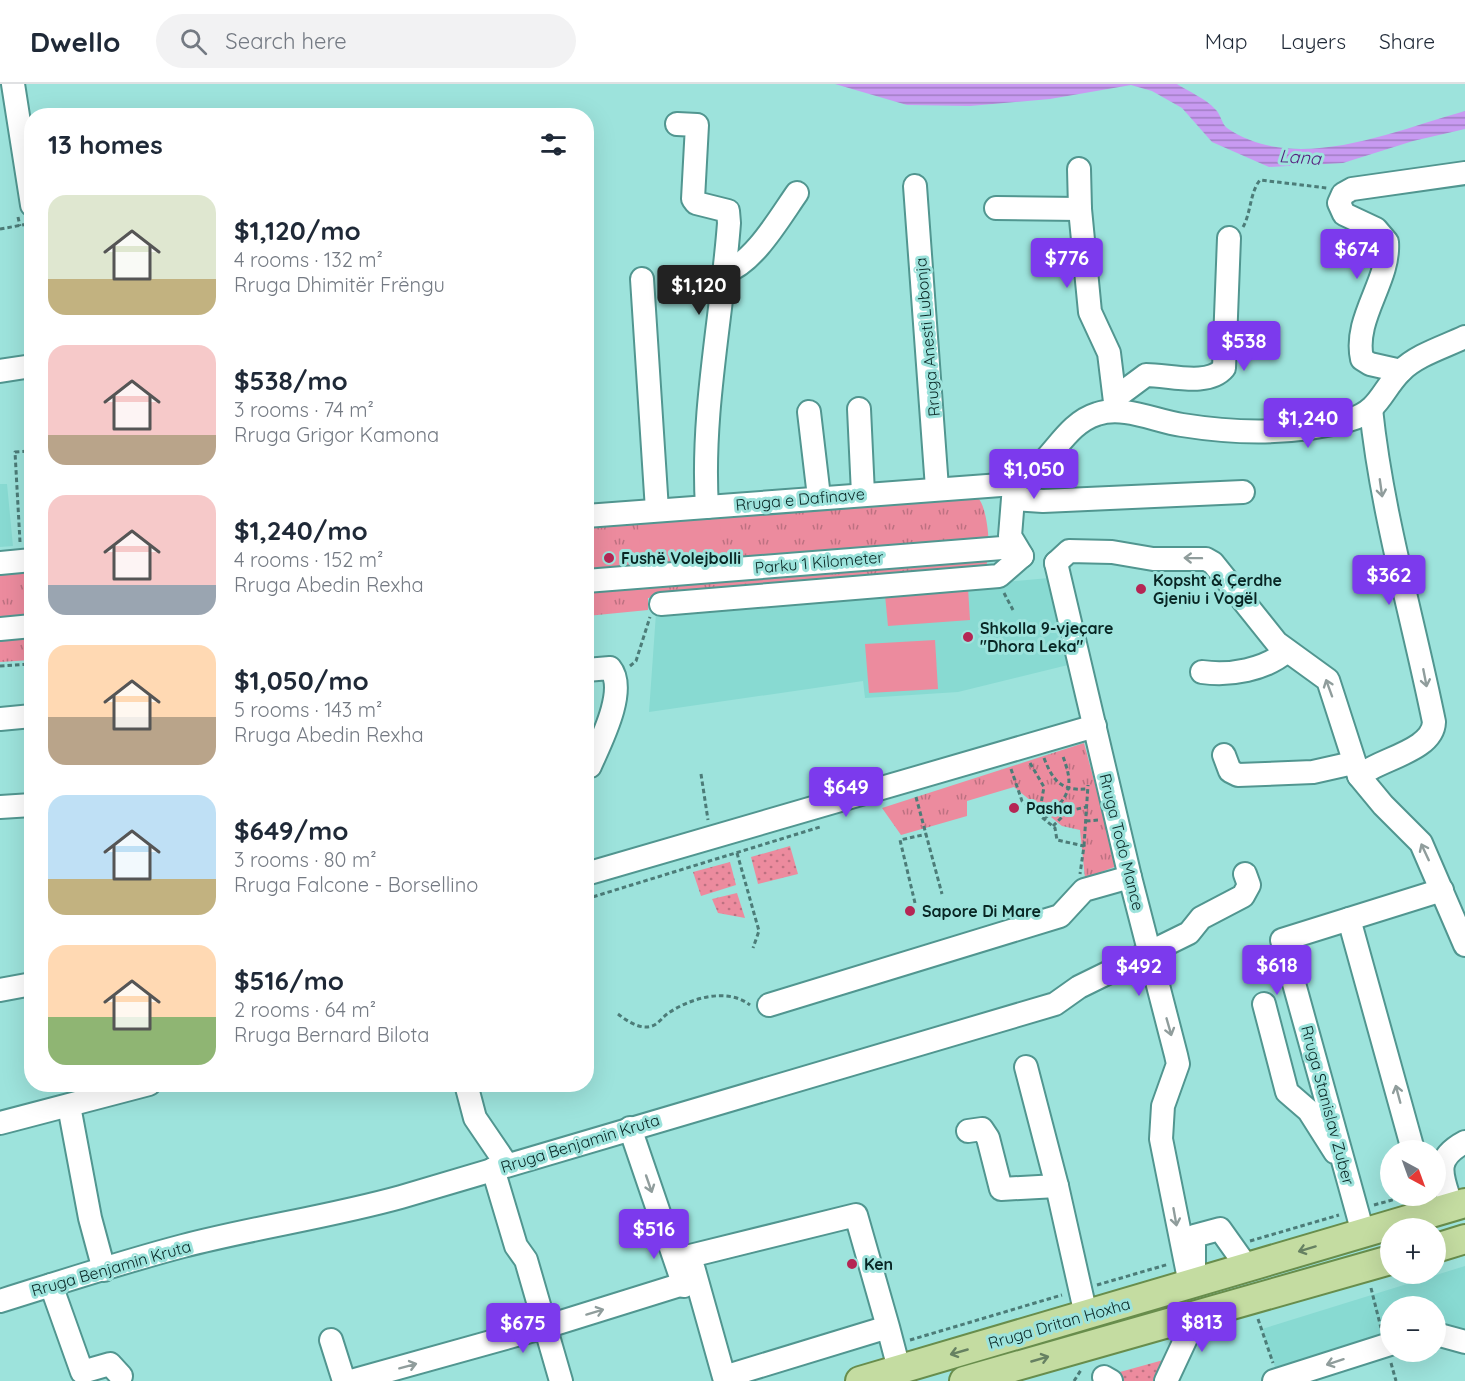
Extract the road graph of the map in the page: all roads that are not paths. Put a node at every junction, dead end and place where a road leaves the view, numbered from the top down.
1 (13, 84) edge
2 (677, 124) dead end
3 (24, 154) edge
4 (1079, 170) dead end
5 (1465, 173) edge
6 (915, 186) dead end
7 (797, 194) dead end
8 (996, 208) dead end
9 (1080, 209) junction
10 (1237, 232) road end
11 (725, 272) junction
12 (642, 279) dead end
13 (1465, 338) edge
14 (24, 367) edge
15 (0, 371) edge
16 (1401, 371) junction
17 (1115, 405) junction
18 (859, 409) dead end
19 (1371, 410) junction
20 (808, 412) dead end
21 (937, 488) junction
22 (1014, 492) junction
23 (1243, 492) dead end
24 (863, 494) junction
25 (819, 497) junction
26 (706, 507) junction
27 (657, 510) junction
28 (594, 515) edge
29 (1018, 551) junction
30 (1056, 563) junction
31 (594, 580) edge
32 (661, 604) road end
33 (24, 627) edge
34 (0, 629) edge
35 (1287, 651) junction
36 (594, 669) edge
37 (1202, 672) dead end
38 (24, 717) edge
39 (0, 719) edge
40 (1095, 726) junction
41 (1224, 755) dead end
42 (594, 757) edge
43 (1356, 770) junction
44 (24, 806) edge
45 (0, 807) edge
46 (594, 872) edge
47 (1245, 874) dead end
48 (1130, 877) junction
49 (1443, 890) junction
50 (1349, 919) junction
51 (1465, 945) edge
52 (1149, 955) junction
53 (24, 986) edge
54 (0, 990) edge
55 (1264, 1004) dead end
56 (769, 1005) road end
57 (1026, 1067) dead end
58 (120, 1092) edge
59 (468, 1092) edge
60 (69, 1106) junction
61 (0, 1123) edge
62 (630, 1128) junction
63 (968, 1131) dead end
64 (1410, 1140) edge
65 (1465, 1142) edge
66 (1446, 1157) edge
67 (1342, 1158) junction
68 (500, 1167) junction
69 (1057, 1186) junction
70 (1440, 1206) edge
71 (1363, 1233) junction
72 (1380, 1263) edge
73 (1247, 1267) junction
74 (104, 1270) junction
75 (1190, 1276) junction
76 (683, 1284) junction
77 (51, 1286) junction
78 (0, 1301) edge
79 (1086, 1315) junction
80 (1184, 1317) junction
81 (545, 1327) junction
82 (888, 1327) junction
83 (1446, 1337) edge
84 (331, 1340) dead end
85 (1465, 1342) edge
86 (1380, 1348) edge
87 (899, 1369) junction
88 (121, 1376) dead end
89 (1276, 1380) edge
90 (344, 1381) edge
91 (351, 1381) edge
92 (561, 1381) edge
93 (713, 1381) edge
94 (860, 1381) edge
95 (964, 1381) edge
96 (1166, 1381) edge

1 - 3 street
2 - 11 street
4 - 9 street
5 - 16 street
6 - 21 street, Rruga Anesti Lubonja
7 - 11 street
8 - 9 street
9 - 17 street
10 - 17 street
11 - 26 street
12 - 27 street
13 - 16 street
14 - 15 street
16 - 19 street
17 - 19 street
17 - 22 street
18 - 24 street
19 -> 43 street
20 - 25 street
21 - 22 street, Rruga e Dafinave
21 - 24 street, Rruga e Dafinave
22 - 23 street, Rruga e Dafinave
22 - 29 street
24 - 25 street, Rruga e Dafinave
25 - 26 street, Rruga e Dafinave
26 - 27 street, Rruga e Dafinave
27 - 28 street, Rruga e Dafinave
29 - 30 street, Parku 1 Kilometer
29 - 31 street, Parku 1 Kilometer
29 - 32 street
35 -> 30 street
30 - 40 street, Rruga Todo Mance
33 - 34 street
35 - 37 street
43 -> 35 street
36 - 42 street
38 - 39 street
40 - 46 street
40 - 48 street, Rruga Todo Mance
41 - 43 street
49 -> 43 street
44 - 45 street
47 - 52 street, Rruga Benjamin Kruta
48 - 52 street, Rruga Todo Mance
48 - 56 street
49 - 50 street, Rruga Stanislav Zuber
49 - 51 street
64 -> 50 street
50 - 67 street, Rruga Stanislav Zuber
52 - 62 street, Rruga Benjamin Kruta
52 -> 75 street, Rruga Todo Mance
53 - 54 street
55 - 67 street
57 - 69 street
58 - 60 street
59 - 68 street
60 - 61 street
60 - 74 street
62 - 68 street, Rruga Benjamin Kruta
62 -> 76 street
63 - 69 street
65 - 66 street
67 - 71 street, Rruga Stanislav Zuber
68 - 74 street, Rruga Benjamin Kruta
68 - 81 street
69 - 79 street
70 - 71 main road, Rruga Dritan Hoxha
71 -> 73 main road, Rruga Dritan Hoxha
72 - 80 main road, Rruga Dritan Hoxha
73 - 75 main road, Rruga Dritan Hoxha
73 - 75 street
74 - 77 street, Rruga Benjamin Kruta
75 - 79 main road, Rruga Dritan Hoxha
81 -> 76 street
76 - 93 street
77 - 78 street, Rruga Benjamin Kruta
77 - 88 street
79 -> 87 main road, Rruga Dritan Hoxha
95 -> 80 main road, Rruga Dritan Hoxha
80 - 96 street
91 -> 81 street
81 - 92 street
82 - 82 street
82 - 87 street
83 - 85 street
84 - 90 street
86 -> 89 street
87 - 94 main road, Rruga Dritan Hoxha

